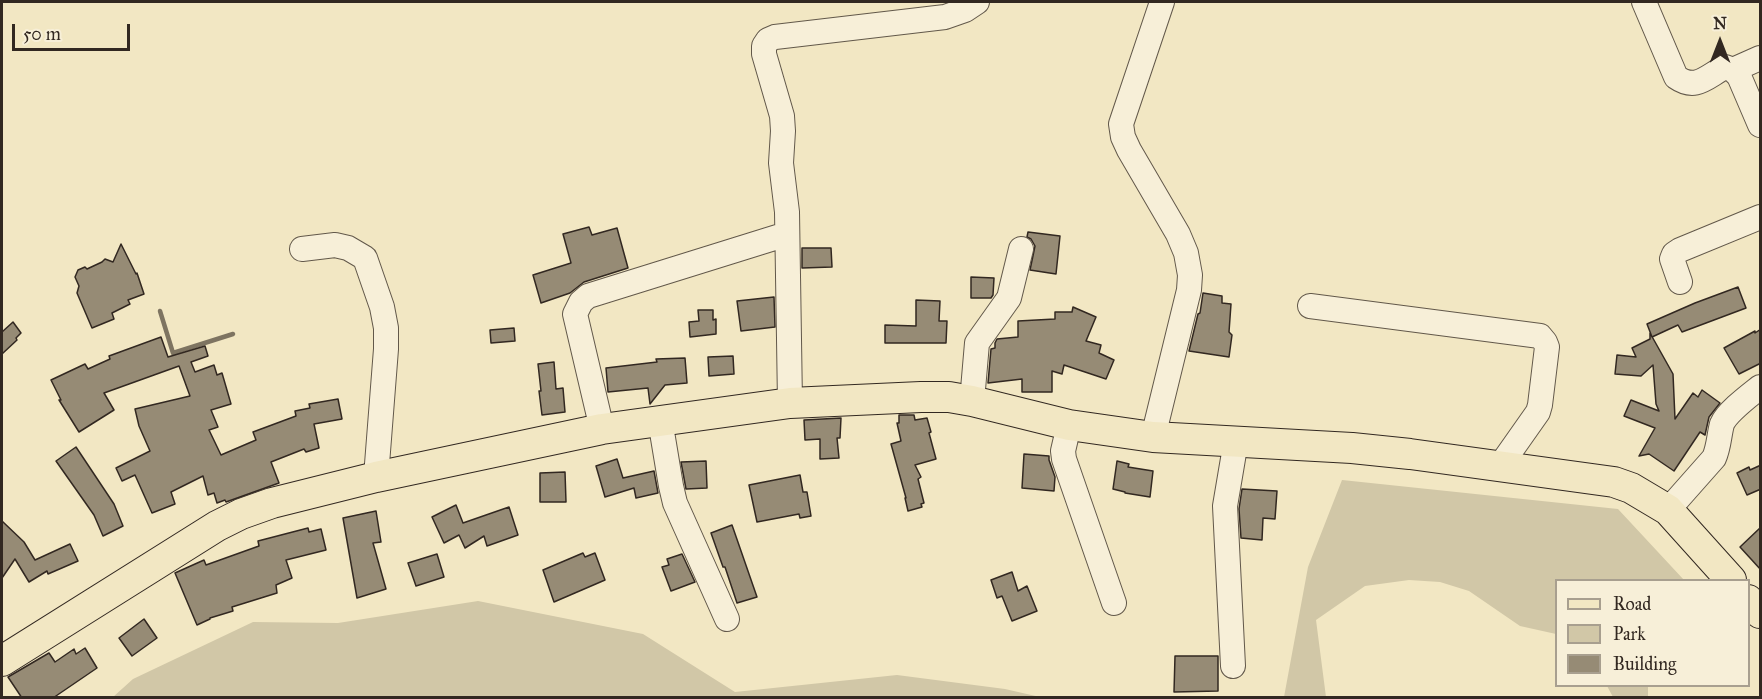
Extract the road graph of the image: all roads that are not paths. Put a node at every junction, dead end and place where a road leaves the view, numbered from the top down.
1 (977, 2) edge
2 (1162, 2) edge
3 (1644, 2) edge
4 (1761, 58) edge
5 (1733, 69) junction
6 (1761, 125) edge
7 (1761, 217) edge
8 (787, 234) junction
9 (302, 249) dead end
10 (1021, 249) dead end
11 (1680, 282) dead end
12 (1310, 306) dead end
13 (1761, 387) edge
14 (972, 401) junction
15 (790, 403) junction
16 (660, 420) junction
17 (1069, 425) junction
18 (602, 429) junction
19 (1153, 436) junction
20 (1236, 441) junction
21 (1500, 466) junction
22 (376, 477) junction
23 (1668, 510) junction
24 (1730, 579) edge
25 (1750, 601) edge
26 (1114, 603) dead end
27 (1761, 613) edge
28 (727, 620) dead end
29 (2, 661) edge
30 (1233, 666) dead end

1 - 8 street
2 - 19 street
3 - 5 street
4 - 5 street
5 - 6 street
7 - 11 street
8 - 15 street
8 - 18 street
9 - 22 street
10 - 14 street
12 - 21 street
13 - 23 street
14 - 15 main road
14 - 17 main road
15 - 16 main road
16 - 18 main road
16 - 28 street
17 - 19 main road
17 - 26 street
18 - 22 main road
19 - 20 main road
20 - 21 main road
20 - 30 street
21 - 23 main road
22 - 29 main road
23 - 24 main road
25 - 27 main road

